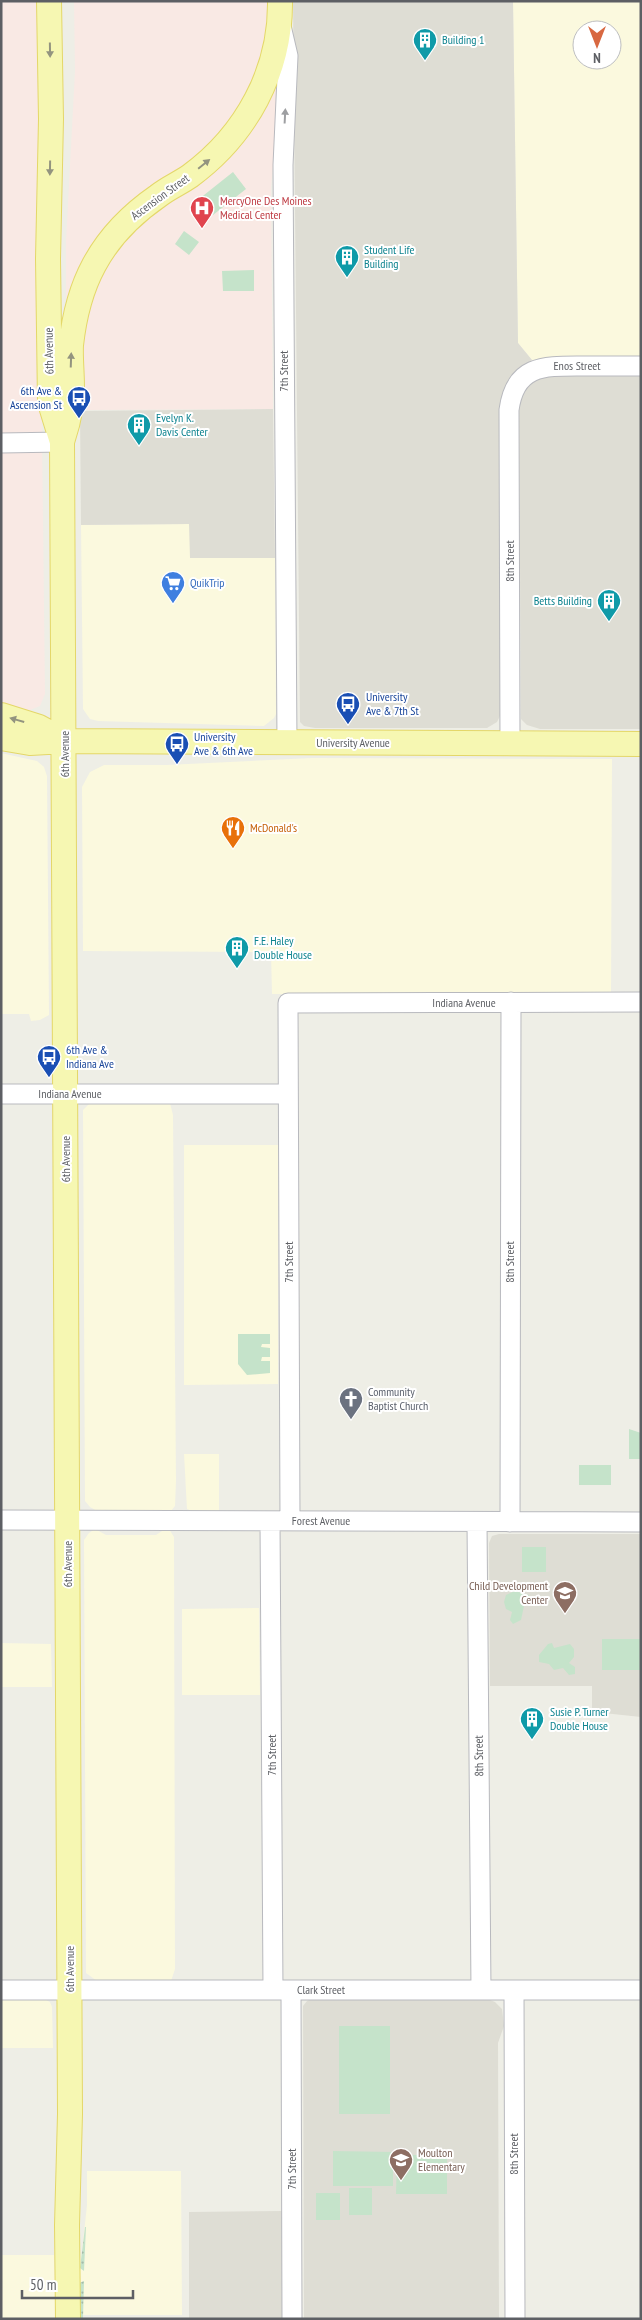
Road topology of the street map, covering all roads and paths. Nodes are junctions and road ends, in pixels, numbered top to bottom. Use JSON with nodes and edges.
{"nodes":[{"id":1,"x":49,"y":1,"type":"edge"},
{"id":2,"x":280,"y":1,"type":"edge"},
{"id":3,"x":281,"y":25,"type":"junction"},
{"id":4,"x":641,"y":366,"type":"edge"},
{"id":5,"x":519,"y":381,"type":"joint"},
{"id":6,"x":62,"y":442,"type":"junction"},
{"id":7,"x":1,"y":443,"type":"edge"},
{"id":8,"x":1,"y":715,"type":"edge"},
{"id":9,"x":1,"y":738,"type":"edge"},
{"id":10,"x":65,"y":741,"type":"junction"},
{"id":11,"x":287,"y":742,"type":"junction"},
{"id":12,"x":510,"y":744,"type":"junction"},
{"id":13,"x":641,"y":744,"type":"edge"},
{"id":14,"x":511,"y":1002,"type":"junction"},
{"id":15,"x":641,"y":1002,"type":"edge"},
{"id":16,"x":288,"y":1003,"type":"joint"},
{"id":17,"x":1,"y":1094,"type":"edge"},
{"id":18,"x":66,"y":1094,"type":"junction"},
{"id":19,"x":288,"y":1094,"type":"junction"},
{"id":20,"x":1,"y":1520,"type":"edge"},
{"id":21,"x":68,"y":1520,"type":"junction"},
{"id":22,"x":270,"y":1521,"type":"junction"},
{"id":23,"x":290,"y":1521,"type":"junction"},
{"id":24,"x":477,"y":1522,"type":"junction"},
{"id":25,"x":510,"y":1522,"type":"junction"},
{"id":26,"x":641,"y":1522,"type":"edge"},
{"id":27,"x":1,"y":1990,"type":"edge"},
{"id":28,"x":70,"y":1990,"type":"junction"},
{"id":29,"x":282,"y":1990,"type":"junction"},
{"id":30,"x":481,"y":1990,"type":"junction"},
{"id":31,"x":514,"y":1990,"type":"junction"},
{"id":32,"x":641,"y":1990,"type":"edge"},
{"id":33,"x":68,"y":2319,"type":"edge"},
{"id":34,"x":292,"y":2319,"type":"edge"},
{"id":35,"x":515,"y":2319,"type":"edge"}],
"edges":[{"from":1,"to":6,"type":"main road","name":"6th Avenue","one_way":true},
{"from":2,"to":3,"type":"main road","name":"7th Street"},
{"from":6,"to":3,"type":"main road","name":"Ascension Street","one_way":true},
{"from":11,"to":3,"type":"street","name":"7th Street","one_way":true},
{"from":4,"to":5,"type":"street","name":"Enos Street"},
{"from":5,"to":12,"type":"street","name":"8th Street"},
{"from":6,"to":7,"type":"street"},
{"from":6,"to":10,"type":"main road","name":"6th Avenue"},
{"from":10,"to":8,"type":"main road","name":"University Avenue","one_way":true},
{"from":9,"to":10,"type":"main road","name":"University Avenue"},
{"from":10,"to":11,"type":"main road","name":"University Avenue"},
{"from":10,"to":18,"type":"main road","name":"6th Avenue"},
{"from":11,"to":12,"type":"main road","name":"University Avenue"},
{"from":12,"to":13,"type":"main road","name":"University Avenue"},
{"from":14,"to":15,"type":"street","name":"Indiana Avenue"},
{"from":14,"to":16,"type":"street","name":"Indiana Avenue"},
{"from":14,"to":25,"type":"street","name":"8th Street"},
{"from":16,"to":19,"type":"street","name":"7th Street"},
{"from":17,"to":18,"type":"street","name":"Indiana Avenue"},
{"from":18,"to":19,"type":"street","name":"Indiana Avenue"},
{"from":18,"to":21,"type":"main road","name":"6th Avenue"},
{"from":19,"to":23,"type":"street","name":"7th Street"},
{"from":20,"to":21,"type":"street","name":"Forest Avenue"},
{"from":21,"to":22,"type":"street","name":"Forest Avenue"},
{"from":21,"to":28,"type":"main road","name":"6th Avenue"},
{"from":22,"to":23,"type":"street","name":"Forest Avenue"},
{"from":22,"to":29,"type":"street","name":"7th Street"},
{"from":23,"to":24,"type":"street","name":"Forest Avenue"},
{"from":24,"to":25,"type":"street","name":"Forest Avenue"},
{"from":24,"to":30,"type":"street","name":"8th Street"},
{"from":25,"to":26,"type":"street","name":"Forest Avenue"},
{"from":27,"to":28,"type":"street","name":"Clark Street"},
{"from":28,"to":29,"type":"street","name":"Clark Street"},
{"from":28,"to":33,"type":"main road","name":"6th Avenue"},
{"from":29,"to":30,"type":"street","name":"Clark Street"},
{"from":29,"to":34,"type":"street","name":"7th Street"},
{"from":30,"to":31,"type":"street","name":"Clark Street"},
{"from":31,"to":32,"type":"street","name":"Clark Street"},
{"from":31,"to":35,"type":"street","name":"8th Street"}]}
